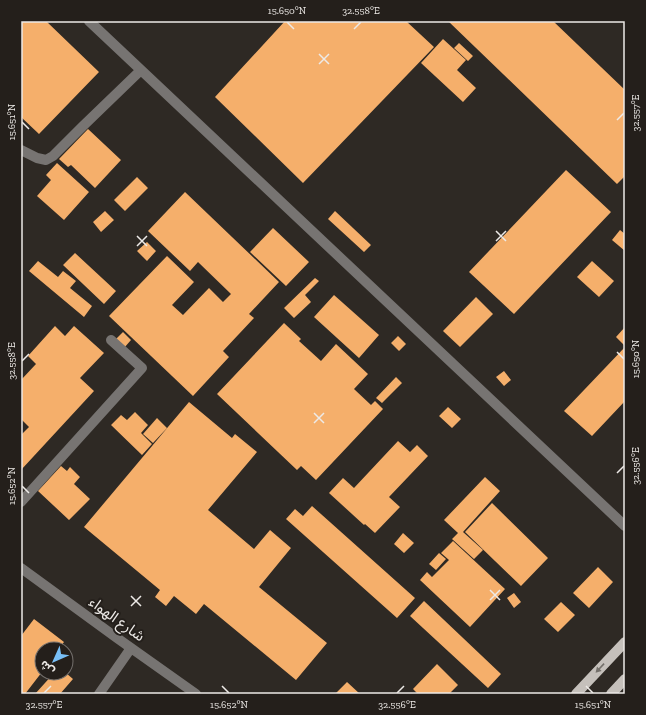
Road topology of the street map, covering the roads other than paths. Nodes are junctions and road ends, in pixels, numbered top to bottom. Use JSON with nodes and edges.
{"nodes":[{"id":1,"x":89,"y":21,"type":"edge"},
{"id":2,"x":141,"y":70,"type":"junction"},
{"id":3,"x":21,"y":150,"type":"edge"},
{"id":4,"x":111,"y":340,"type":"dead end"},
{"id":5,"x":21,"y":502,"type":"edge"},
{"id":6,"x":625,"y":526,"type":"edge"},
{"id":7,"x":21,"y":568,"type":"edge"},
{"id":8,"x":625,"y":642,"type":"edge"},
{"id":9,"x":131,"y":648,"type":"junction"},
{"id":10,"x":625,"y":679,"type":"edge"},
{"id":11,"x":99,"y":694,"type":"edge"},
{"id":12,"x":196,"y":694,"type":"edge"},
{"id":13,"x":576,"y":694,"type":"edge"},
{"id":14,"x":611,"y":694,"type":"edge"}],
"edges":[{"from":1,"to":2,"type":"street"},
{"from":2,"to":3,"type":"street"},
{"from":2,"to":6,"type":"street"},
{"from":4,"to":5,"type":"street"},
{"from":7,"to":9,"type":"street","name":"شارع الهواء"},
{"from":8,"to":13,"type":"main road","one_way":true},
{"from":9,"to":11,"type":"street"},
{"from":9,"to":12,"type":"street","name":"شارع الهواء"},
{"from":10,"to":14,"type":"main road"}]}
